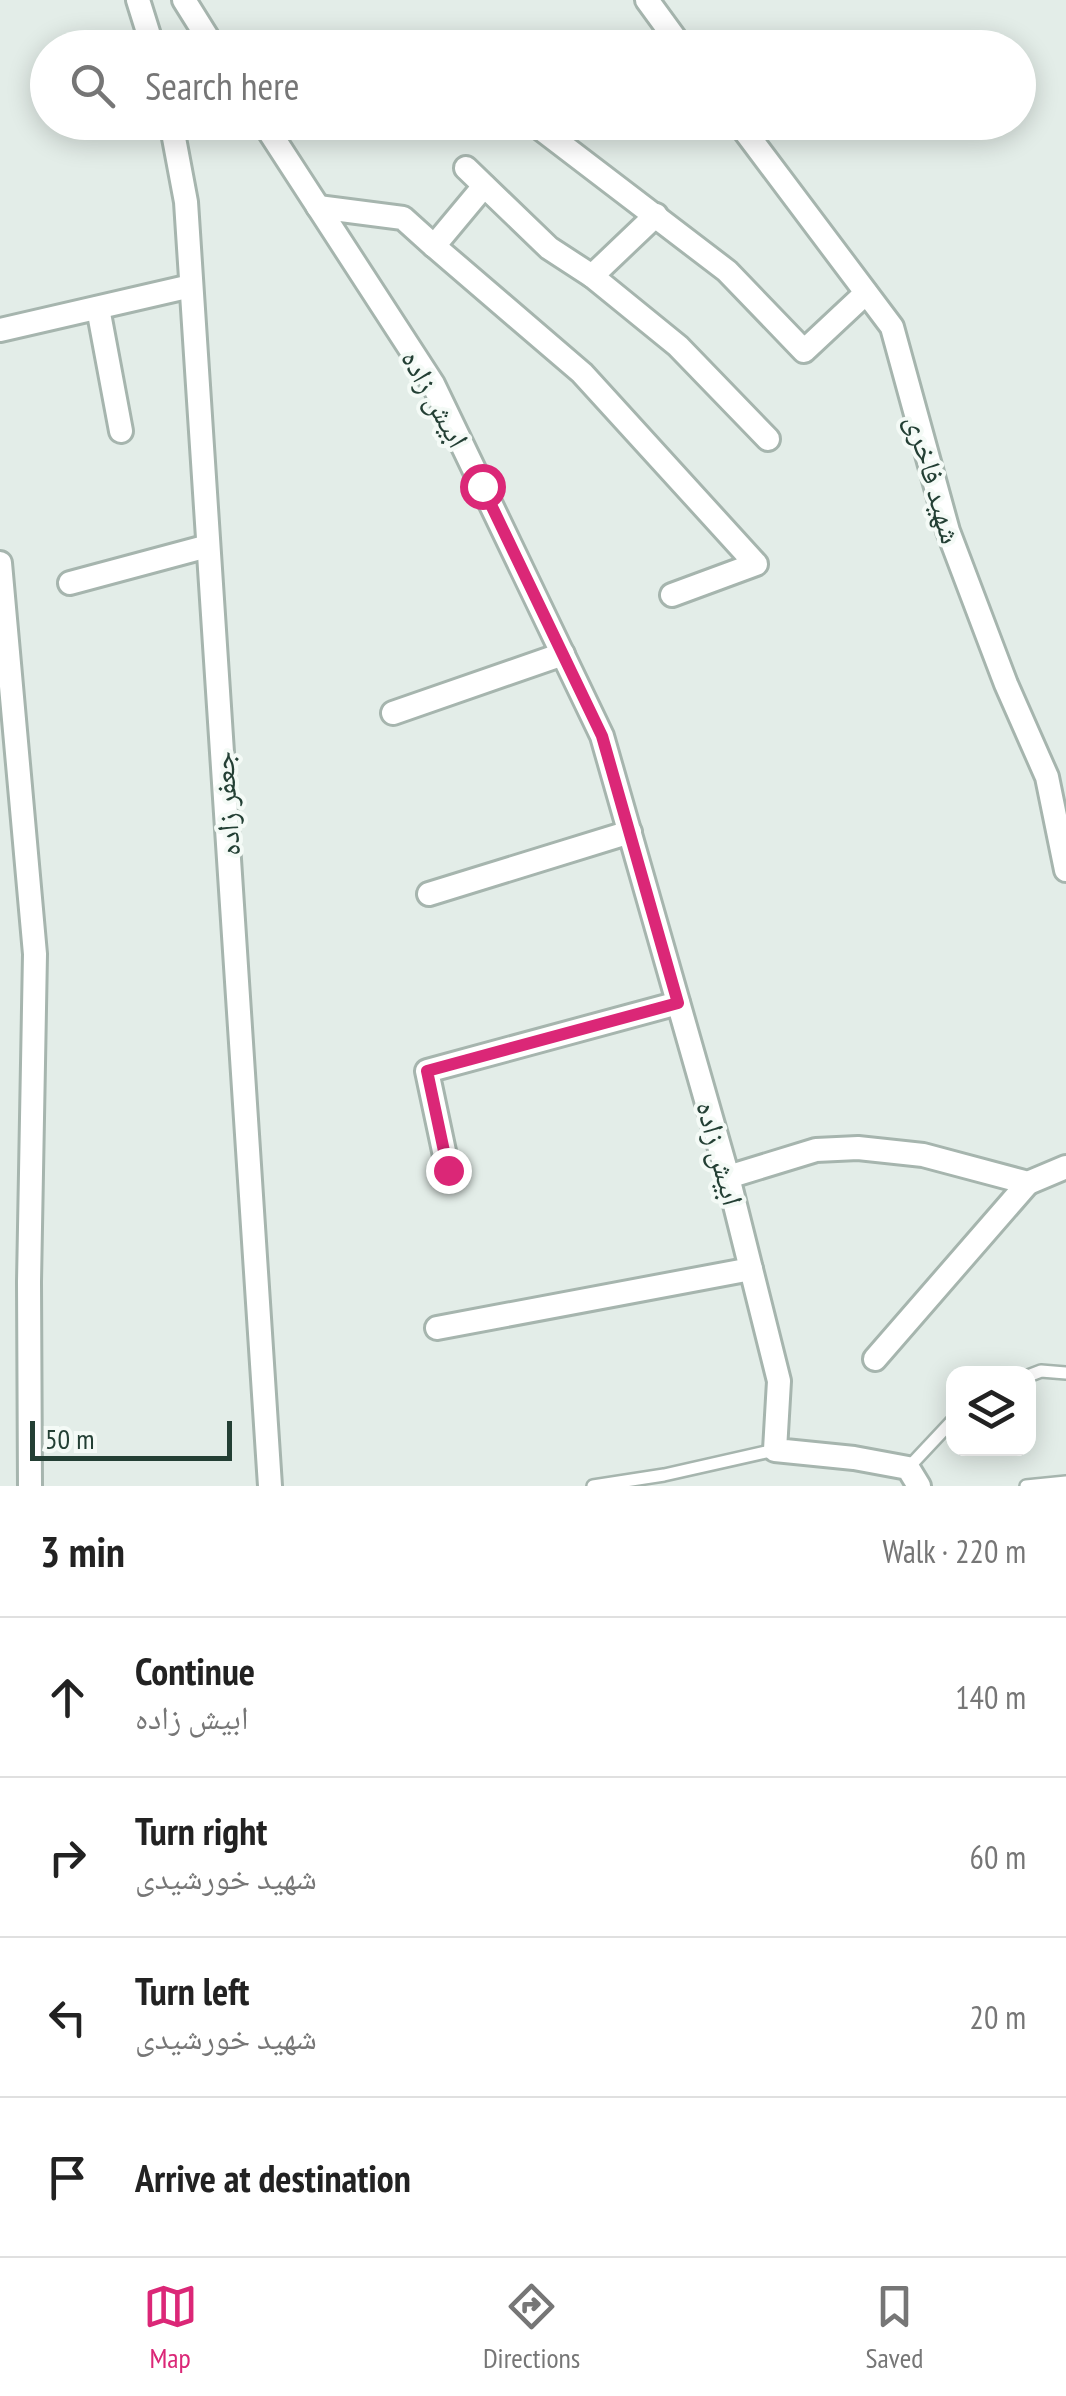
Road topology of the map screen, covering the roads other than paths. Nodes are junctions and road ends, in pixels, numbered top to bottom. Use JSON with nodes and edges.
{"nodes":[{"id":1,"x":138,"y":0,"type":"edge"},
{"id":2,"x":184,"y":0,"type":"edge"},
{"id":3,"x":647,"y":0,"type":"edge"},
{"id":4,"x":147,"y":30,"type":"edge"},
{"id":5,"x":203,"y":30,"type":"edge"},
{"id":6,"x":669,"y":30,"type":"edge"},
{"id":7,"x":174,"y":140,"type":"edge"},
{"id":8,"x":275,"y":140,"type":"edge"},
{"id":9,"x":556,"y":140,"type":"edge"},
{"id":10,"x":751,"y":140,"type":"edge"},
{"id":11,"x":466,"y":168,"type":"dead end"},
{"id":12,"x":484,"y":186,"type":"junction"},
{"id":13,"x":318,"y":207,"type":"junction"},
{"id":14,"x":656,"y":215,"type":"junction"},
{"id":15,"x":434,"y":246,"type":"junction"},
{"id":16,"x":592,"y":276,"type":"junction"},
{"id":17,"x":191,"y":286,"type":"junction"},
{"id":18,"x":866,"y":293,"type":"junction"},
{"id":19,"x":98,"y":308,"type":"junction"},
{"id":20,"x":0,"y":330,"type":"edge"},
{"id":21,"x":121,"y":431,"type":"dead end"},
{"id":22,"x":768,"y":439,"type":"dead end"},
{"id":23,"x":208,"y":546,"type":"junction"},
{"id":24,"x":0,"y":563,"type":"edge"},
{"id":25,"x":70,"y":582,"type":"dead end"},
{"id":26,"x":672,"y":595,"type":"dead end"},
{"id":27,"x":563,"y":654,"type":"junction"},
{"id":28,"x":394,"y":714,"type":"dead end"},
{"id":29,"x":630,"y":832,"type":"junction"},
{"id":30,"x":1066,"y":870,"type":"edge"},
{"id":31,"x":429,"y":894,"type":"dead end"},
{"id":32,"x":678,"y":1003,"type":"junction"},
{"id":33,"x":1066,"y":1166,"type":"edge"},
{"id":34,"x":448,"y":1170,"type":"dead end"},
{"id":35,"x":728,"y":1177,"type":"junction"},
{"id":36,"x":1028,"y":1183,"type":"junction"},
{"id":37,"x":751,"y":1269,"type":"junction"},
{"id":38,"x":437,"y":1328,"type":"dead end"},
{"id":39,"x":875,"y":1359,"type":"dead end"},
{"id":40,"x":1036,"y":1372,"type":"edge"},
{"id":41,"x":1066,"y":1373,"type":"edge"},
{"id":42,"x":946,"y":1430,"type":"edge"},
{"id":43,"x":775,"y":1450,"type":"junction"},
{"id":44,"x":914,"y":1477,"type":"edge"},
{"id":45,"x":1066,"y":1482,"type":"edge"},
{"id":46,"x":30,"y":1486,"type":"edge"},
{"id":47,"x":270,"y":1486,"type":"edge"},
{"id":48,"x":593,"y":1486,"type":"edge"},
{"id":49,"x":1026,"y":1486,"type":"edge"}],
"edges":[{"from":1,"to":4,"type":"street"},
{"from":2,"to":5,"type":"street"},
{"from":3,"to":6,"type":"street"},
{"from":7,"to":17,"type":"street","name":"جعفر زاده"},
{"from":8,"to":13,"type":"street","name":"ابیش زاده"},
{"from":9,"to":14,"type":"street"},
{"from":10,"to":18,"type":"street","name":"شهید فاخری"},
{"from":11,"to":12,"type":"street"},
{"from":12,"to":15,"type":"street"},
{"from":12,"to":16,"type":"street"},
{"from":13,"to":15,"type":"street"},
{"from":13,"to":27,"type":"street","name":"ابیش زاده"},
{"from":14,"to":16,"type":"street"},
{"from":14,"to":18,"type":"street"},
{"from":15,"to":26,"type":"street"},
{"from":16,"to":22,"type":"street"},
{"from":17,"to":19,"type":"street"},
{"from":17,"to":23,"type":"street","name":"جعفر زاده"},
{"from":18,"to":30,"type":"street","name":"شهید فاخری"},
{"from":19,"to":20,"type":"street"},
{"from":19,"to":21,"type":"street"},
{"from":23,"to":25,"type":"street"},
{"from":23,"to":47,"type":"street","name":"جعفر زاده"},
{"from":24,"to":46,"type":"street"},
{"from":27,"to":28,"type":"street"},
{"from":27,"to":29,"type":"street","name":"ابیش زاده"},
{"from":29,"to":31,"type":"street"},
{"from":29,"to":32,"type":"street","name":"ابیش زاده"},
{"from":32,"to":34,"type":"street"},
{"from":32,"to":35,"type":"street","name":"ابیش زاده"},
{"from":33,"to":36,"type":"street"},
{"from":35,"to":36,"type":"street"},
{"from":35,"to":37,"type":"street","name":"ابیش زاده"},
{"from":36,"to":39,"type":"street"},
{"from":37,"to":38,"type":"street"},
{"from":37,"to":43,"type":"street","name":"ابیش زاده"},
{"from":40,"to":41,"type":"lane"},
{"from":42,"to":44,"type":"lane"},
{"from":43,"to":44,"type":"street"},
{"from":43,"to":48,"type":"lane"},
{"from":45,"to":49,"type":"lane"}]}
